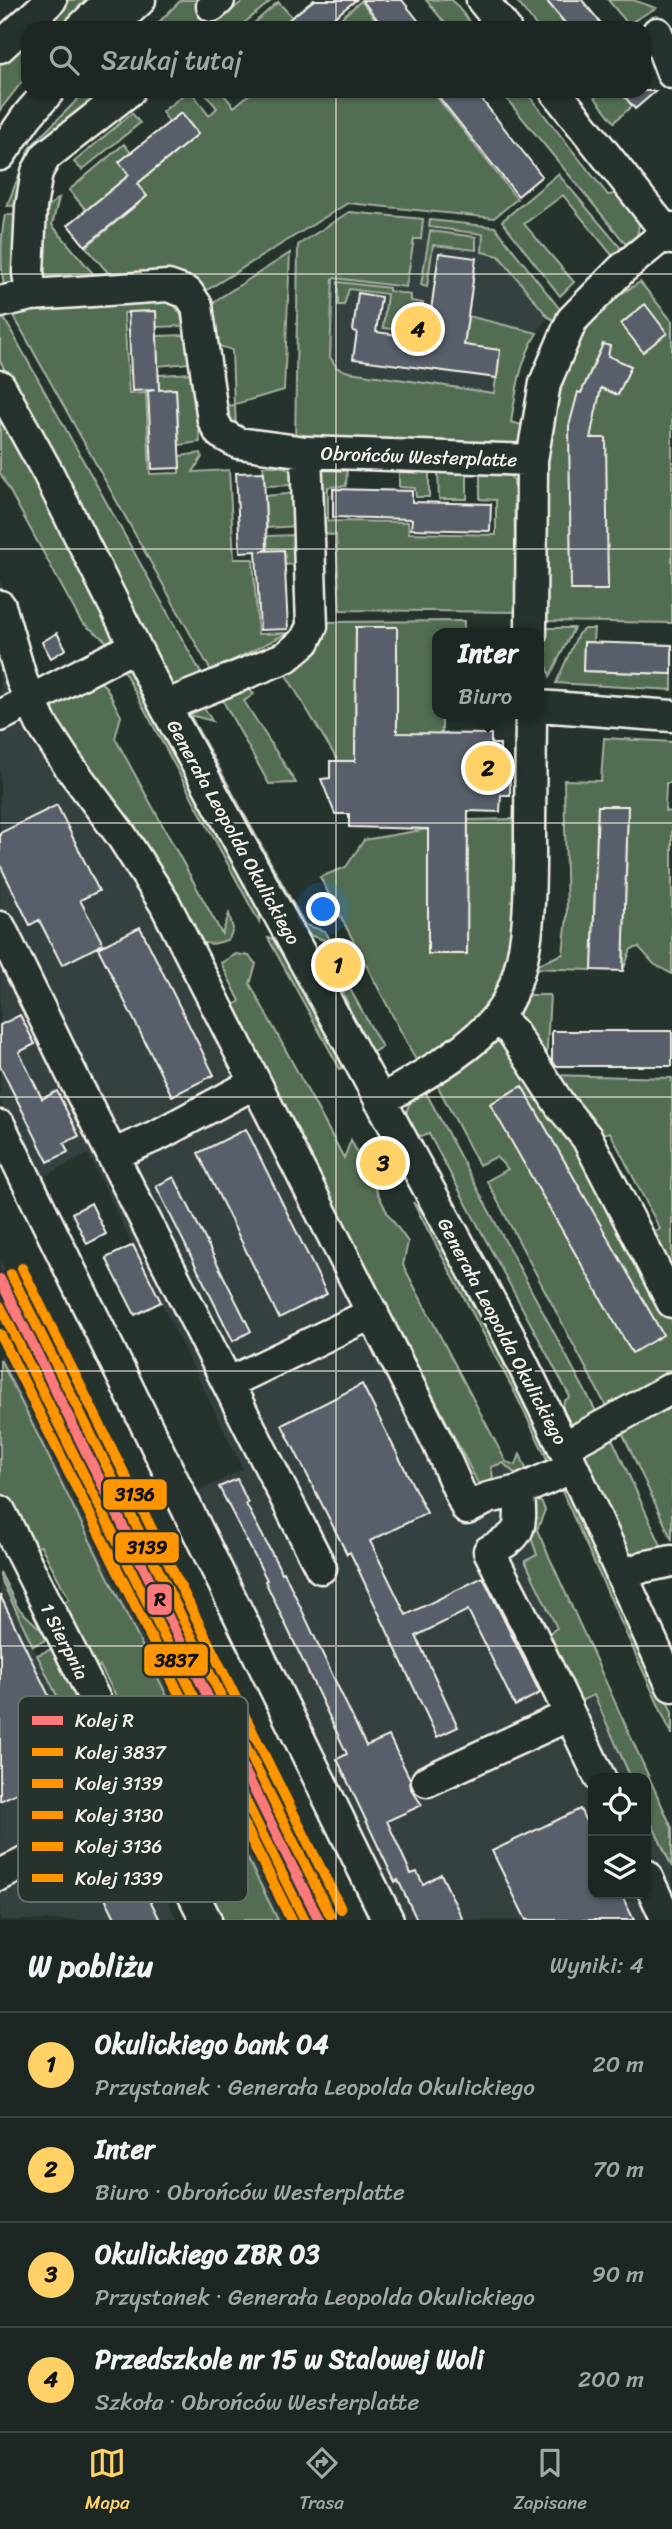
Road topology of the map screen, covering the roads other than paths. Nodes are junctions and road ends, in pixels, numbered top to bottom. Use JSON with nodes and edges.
{"nodes":[{"id":1,"x":51,"y":0,"type":"edge"},
{"id":2,"x":110,"y":0,"type":"edge"},
{"id":3,"x":140,"y":0,"type":"edge"},
{"id":4,"x":482,"y":0,"type":"edge"},
{"id":5,"x":28,"y":21,"type":"edge"},
{"id":6,"x":88,"y":21,"type":"edge"},
{"id":7,"x":118,"y":21,"type":"edge"},
{"id":8,"x":499,"y":21,"type":"edge"},
{"id":9,"x":21,"y":28,"type":"edge"},
{"id":10,"x":657,"y":33,"type":"dead end"},
{"id":11,"x":0,"y":47,"type":"edge"},
{"id":12,"x":672,"y":73,"type":"edge"},
{"id":13,"x":21,"y":93,"type":"edge"},
{"id":14,"x":43,"y":98,"type":"edge"},
{"id":15,"x":120,"y":98,"type":"edge"},
{"id":16,"x":561,"y":98,"type":"edge"},
{"id":17,"x":0,"y":120,"type":"edge"},
{"id":18,"x":0,"y":155,"type":"edge"},
{"id":19,"x":670,"y":233,"type":"edge"},
{"id":20,"x":31,"y":295,"type":"junction"},
{"id":21,"x":0,"y":302,"type":"edge"},
{"id":22,"x":0,"y":386,"type":"edge"},
{"id":23,"x":306,"y":452,"type":"junction"},
{"id":24,"x":532,"y":460,"type":"junction"},
{"id":25,"x":0,"y":606,"type":"edge"},
{"id":26,"x":531,"y":628,"type":"edge"},
{"id":27,"x":135,"y":646,"type":"junction"},
{"id":28,"x":29,"y":699,"type":"junction"},
{"id":29,"x":165,"y":706,"type":"junction"},
{"id":30,"x":544,"y":706,"type":"edge"},
{"id":31,"x":0,"y":716,"type":"edge"},
{"id":32,"x":672,"y":716,"type":"edge"},
{"id":33,"x":531,"y":719,"type":"edge"},
{"id":34,"x":0,"y":927,"type":"edge"},
{"id":35,"x":497,"y":1017,"type":"junction"},
{"id":36,"x":255,"y":1083,"type":"junction"},
{"id":37,"x":380,"y":1101,"type":"junction"},
{"id":38,"x":0,"y":1126,"type":"edge"},
{"id":39,"x":112,"y":1155,"type":"junction"},
{"id":40,"x":672,"y":1302,"type":"edge"},
{"id":41,"x":373,"y":1313,"type":"junction"},
{"id":42,"x":229,"y":1383,"type":"junction"},
{"id":43,"x":672,"y":1388,"type":"edge"},
{"id":44,"x":569,"y":1457,"type":"junction"},
{"id":45,"x":519,"y":1491,"type":"junction"},
{"id":46,"x":0,"y":1511,"type":"edge"},
{"id":47,"x":672,"y":1561,"type":"edge"},
{"id":48,"x":321,"y":1568,"type":"dead end"},
{"id":49,"x":622,"y":1576,"type":"junction"},
{"id":50,"x":672,"y":1686,"type":"edge"},
{"id":51,"x":92,"y":1696,"type":"edge"},
{"id":52,"x":570,"y":1715,"type":"junction"},
{"id":53,"x":598,"y":1773,"type":"edge"},
{"id":54,"x":427,"y":1781,"type":"dead end"},
{"id":55,"x":18,"y":1866,"type":"edge"},
{"id":56,"x":0,"y":1875,"type":"edge"},
{"id":57,"x":651,"y":1886,"type":"edge"},
{"id":58,"x":197,"y":1902,"type":"edge"},
{"id":59,"x":206,"y":1920,"type":"edge"},
{"id":60,"x":388,"y":1920,"type":"edge"},
{"id":61,"x":667,"y":1920,"type":"edge"}],
"edges":[{"from":1,"to":5,"type":"street"},
{"from":2,"to":6,"type":"street"},
{"from":3,"to":7,"type":"street"},
{"from":4,"to":8,"type":"street"},
{"from":9,"to":11,"type":"street"},
{"from":10,"to":12,"type":"street"},
{"from":13,"to":17,"type":"street"},
{"from":14,"to":18,"type":"street"},
{"from":15,"to":20,"type":"street"},
{"from":16,"to":19,"type":"street"},
{"from":19,"to":24,"type":"street","name":"Obrońców Westerplatte"},
{"from":20,"to":21,"type":"street","name":"Obrońców Westerplatte"},
{"from":20,"to":23,"type":"street","name":"Obrońców Westerplatte"},
{"from":22,"to":27,"type":"street","name":"Generała Leopolda Okulickiego"},
{"from":23,"to":24,"type":"street","name":"Obrońców Westerplatte"},
{"from":23,"to":29,"type":"street","name":"Obrońców Westerplatte"},
{"from":24,"to":26,"type":"street","name":"Obrońców Westerplatte"},
{"from":25,"to":28,"type":"street"},
{"from":27,"to":28,"type":"street"},
{"from":27,"to":29,"type":"street","name":"Generała Leopolda Okulickiego"},
{"from":28,"to":31,"type":"street"},
{"from":28,"to":36,"type":"street"},
{"from":29,"to":37,"type":"street","name":"Generała Leopolda Okulickiego"},
{"from":30,"to":32,"type":"street"},
{"from":33,"to":35,"type":"street"},
{"from":34,"to":39,"type":"street"},
{"from":35,"to":37,"type":"street"},
{"from":35,"to":40,"type":"street"},
{"from":36,"to":39,"type":"street"},
{"from":36,"to":41,"type":"street"},
{"from":37,"to":44,"type":"street","name":"Generała Leopolda Okulickiego"},
{"from":38,"to":60,"type":"street"},
{"from":39,"to":42,"type":"street"},
{"from":41,"to":42,"type":"street"},
{"from":41,"to":45,"type":"street"},
{"from":42,"to":48,"type":"street"},
{"from":43,"to":44,"type":"street"},
{"from":44,"to":45,"type":"street"},
{"from":44,"to":49,"type":"street","name":"Generała Leopolda Okulickiego"},
{"from":45,"to":52,"type":"street"},
{"from":46,"to":51,"type":"street","name":"1 Sierpnia"},
{"from":47,"to":49,"type":"street"},
{"from":49,"to":50,"type":"street","name":"Generała Leopolda Okulickiego"},
{"from":52,"to":53,"type":"street"},
{"from":52,"to":54,"type":"street"},
{"from":55,"to":56,"type":"street"},
{"from":57,"to":61,"type":"street"},
{"from":58,"to":59,"type":"street","name":"1 Sierpnia"}]}
